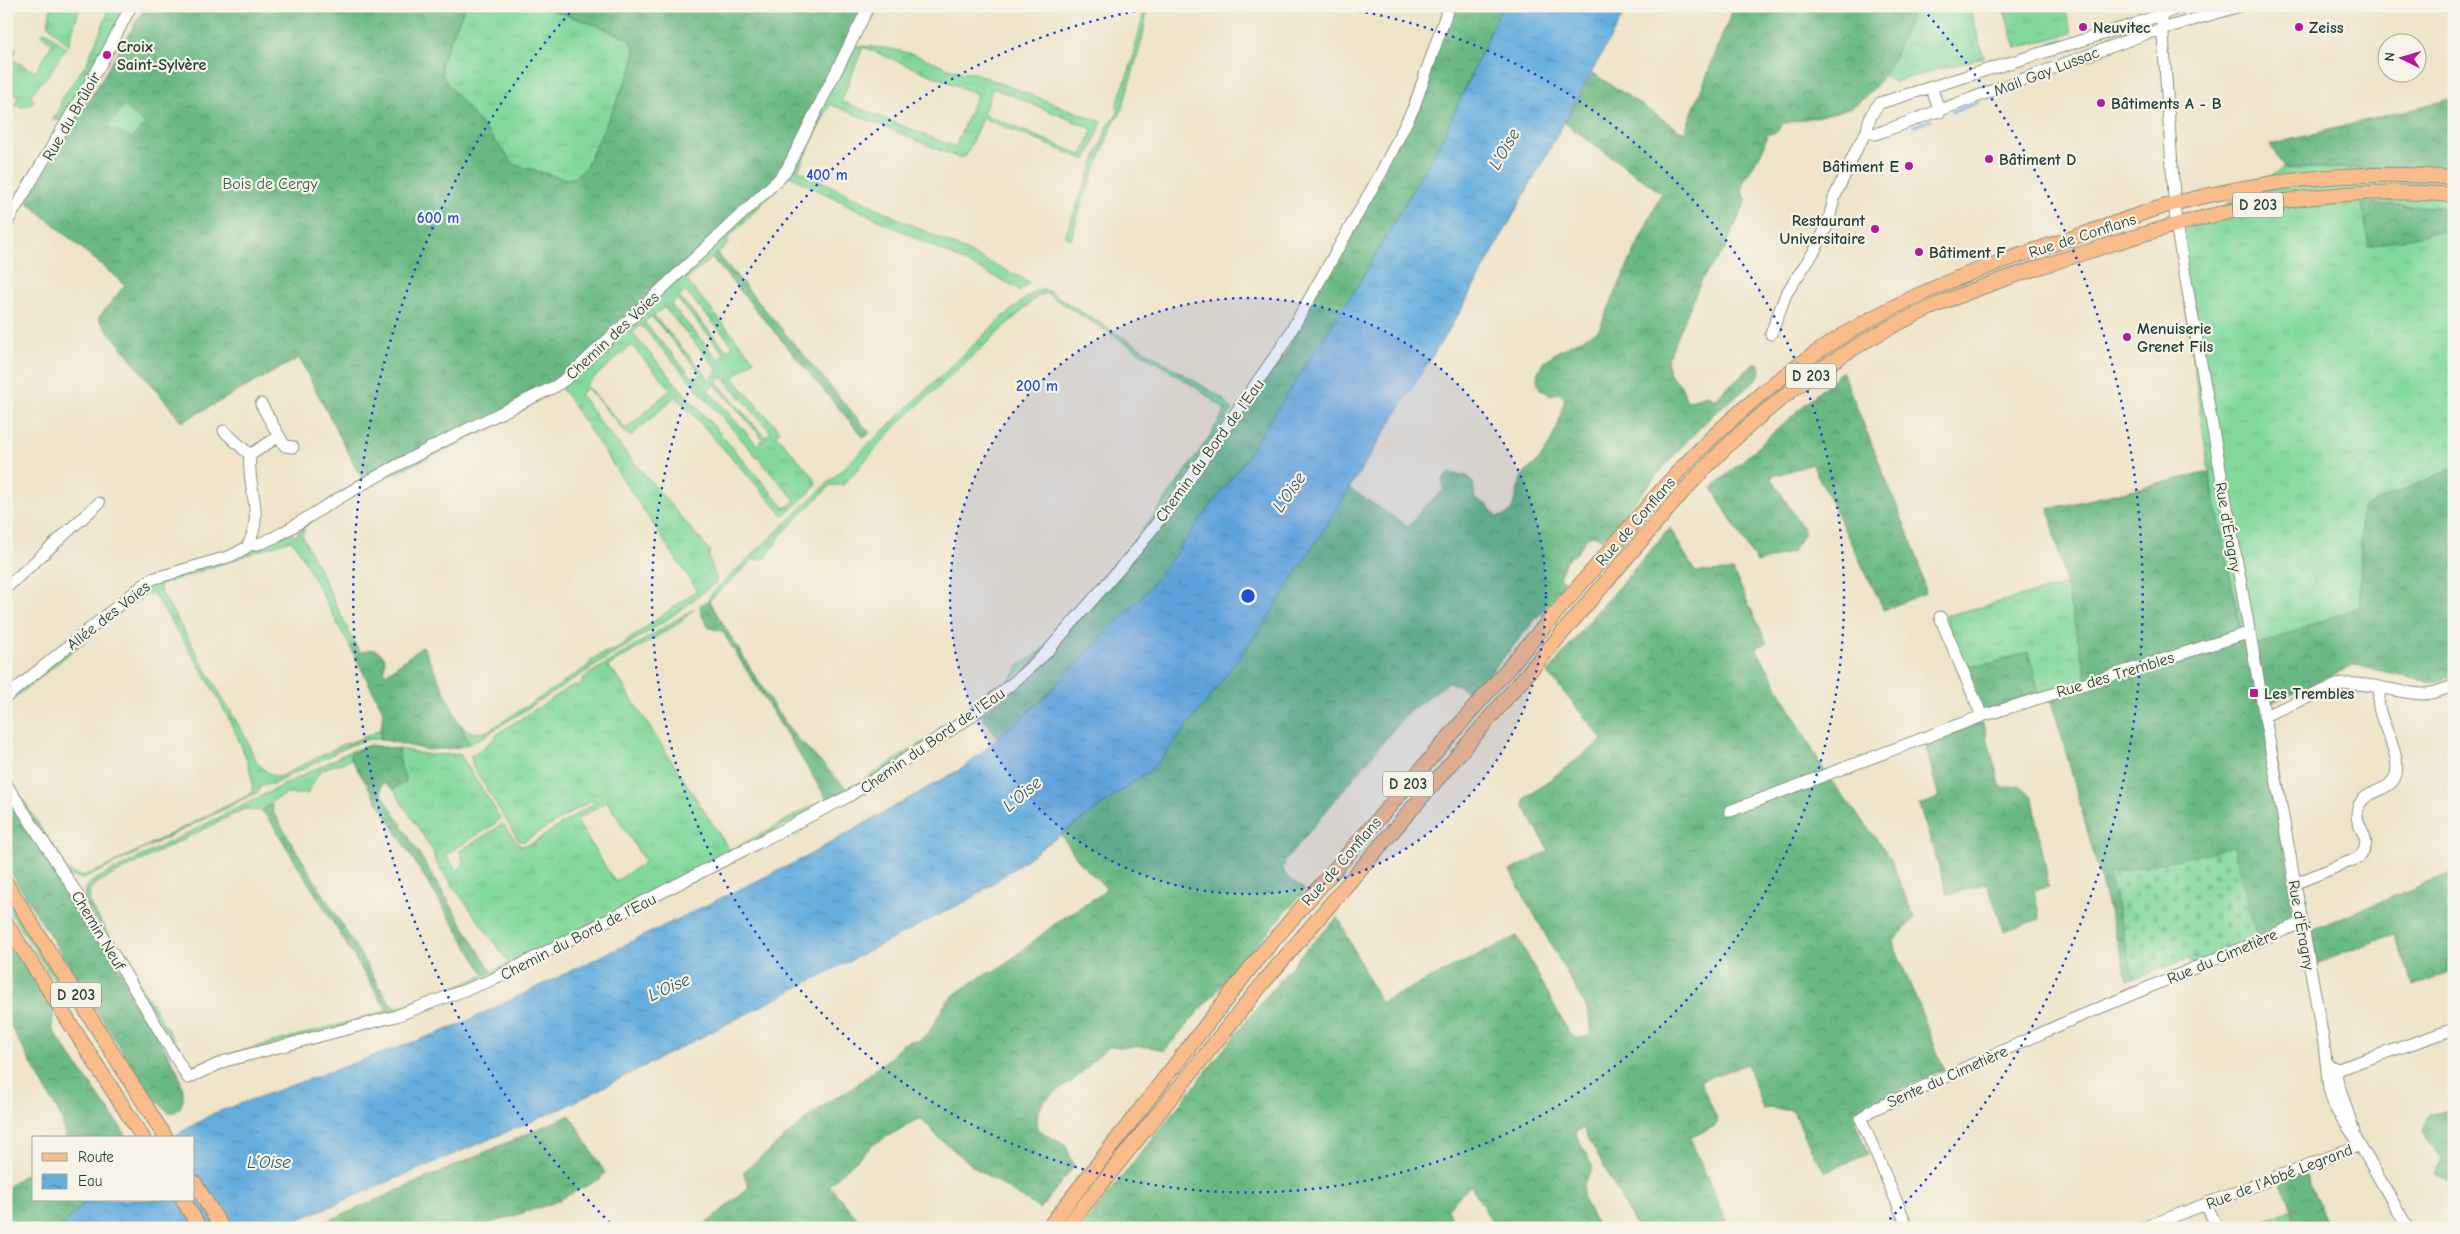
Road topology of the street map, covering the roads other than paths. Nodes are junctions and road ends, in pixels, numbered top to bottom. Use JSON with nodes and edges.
{"nodes":[{"id":1,"x":131,"y":6,"type":"edge"},
{"id":2,"x":869,"y":6,"type":"edge"},
{"id":3,"x":1449,"y":6,"type":"edge"},
{"id":4,"x":2184,"y":6,"type":"edge"},
{"id":5,"x":2240,"y":6,"type":"edge"},
{"id":6,"x":2161,"y":10,"type":"edge"},
{"id":7,"x":2163,"y":30,"type":"junction"},
{"id":8,"x":1931,"y":87,"type":"junction"},
{"id":9,"x":1940,"y":112,"type":"junction"},
{"id":10,"x":1867,"y":132,"type":"junction"},
{"id":11,"x":2454,"y":178,"type":"edge"},
{"id":12,"x":2454,"y":195,"type":"edge"},
{"id":13,"x":2173,"y":204,"type":"junction"},
{"id":14,"x":6,"y":224,"type":"edge"},
{"id":15,"x":2176,"y":224,"type":"junction"},
{"id":16,"x":1771,"y":334,"type":"dead end"},
{"id":17,"x":261,"y":404,"type":"dead end"},
{"id":18,"x":224,"y":431,"type":"dead end"},
{"id":19,"x":279,"y":436,"type":"junction"},
{"id":20,"x":293,"y":447,"type":"dead end"},
{"id":21,"x":250,"y":455,"type":"junction"},
{"id":22,"x":99,"y":503,"type":"dead end"},
{"id":23,"x":248,"y":545,"type":"junction"},
{"id":24,"x":6,"y":588,"type":"edge"},
{"id":25,"x":1940,"y":616,"type":"dead end"},
{"id":26,"x":2248,"y":633,"type":"junction"},
{"id":27,"x":2454,"y":686,"type":"edge"},
{"id":28,"x":2380,"y":688,"type":"junction"},
{"id":29,"x":6,"y":697,"type":"edge"},
{"id":30,"x":1982,"y":716,"type":"junction"},
{"id":31,"x":2264,"y":716,"type":"junction"},
{"id":32,"x":6,"y":784,"type":"edge"},
{"id":33,"x":1730,"y":811,"type":"dead end"},
{"id":34,"x":6,"y":884,"type":"edge"},
{"id":35,"x":2294,"y":884,"type":"junction"},
{"id":36,"x":6,"y":923,"type":"edge"},
{"id":37,"x":2302,"y":923,"type":"junction"},
{"id":38,"x":2143,"y":990,"type":"joint"},
{"id":39,"x":2454,"y":1029,"type":"edge"},
{"id":40,"x":2331,"y":1074,"type":"junction"},
{"id":41,"x":188,"y":1078,"type":"joint"},
{"id":42,"x":142,"y":1136,"type":"edge"},
{"id":43,"x":165,"y":1136,"type":"edge"},
{"id":44,"x":2358,"y":1143,"type":"junction"},
{"id":45,"x":195,"y":1184,"type":"edge"},
{"id":46,"x":183,"y":1202,"type":"edge"},
{"id":47,"x":2206,"y":1205,"type":"junction"},
{"id":48,"x":200,"y":1228,"type":"edge"},
{"id":49,"x":222,"y":1228,"type":"edge"},
{"id":50,"x":1048,"y":1228,"type":"edge"},
{"id":51,"x":1066,"y":1228,"type":"edge"},
{"id":52,"x":1908,"y":1228,"type":"edge"},
{"id":53,"x":2143,"y":1228,"type":"edge"},
{"id":54,"x":2218,"y":1228,"type":"edge"},
{"id":55,"x":2408,"y":1228,"type":"edge"}],
"edges":[{"from":1,"to":14,"type":"street","name":"Rue du Brûloir"},
{"from":2,"to":23,"type":"street","name":"Chemin des Voies"},
{"from":3,"to":41,"type":"street","name":"Chemin du Bord de l'Eau"},
{"from":4,"to":6,"type":"street","name":"Mail Gay Lussac"},
{"from":5,"to":7,"type":"street","name":"Mail Gay Lussac"},
{"from":6,"to":7,"type":"street","name":"Rue d'Éragny"},
{"from":6,"to":8,"type":"street","name":"Mail Gay Lussac"},
{"from":7,"to":9,"type":"street","name":"Mail Gay Lussac"},
{"from":7,"to":13,"type":"street","name":"Rue d'Éragny"},
{"from":8,"to":9,"type":"street"},
{"from":8,"to":10,"type":"street","name":"Mail Gay Lussac"},
{"from":9,"to":10,"type":"street","name":"Mail Gay Lussac"},
{"from":10,"to":16,"type":"street"},
{"from":11,"to":13,"type":"main road","name":"Rue de Conflans","number":"D 203"},
{"from":12,"to":15,"type":"main road","name":"Rue de Conflans","number":"D 203"},
{"from":13,"to":15,"type":"street","name":"Rue d'Éragny"},
{"from":13,"to":50,"type":"main road","name":"Rue de Conflans","number":"D 203"},
{"from":15,"to":26,"type":"street","name":"Rue d'Éragny"},
{"from":15,"to":51,"type":"main road","name":"Rue de Conflans","number":"D 203"},
{"from":17,"to":19,"type":"street"},
{"from":18,"to":21,"type":"street"},
{"from":19,"to":20,"type":"street"},
{"from":19,"to":21,"type":"street"},
{"from":21,"to":23,"type":"street"},
{"from":22,"to":24,"type":"street"},
{"from":23,"to":29,"type":"street","name":"Allée des Voies"},
{"from":25,"to":30,"type":"street"},
{"from":26,"to":30,"type":"street","name":"Rue des Trembles"},
{"from":26,"to":31,"type":"street","name":"Rue d'Éragny"},
{"from":27,"to":28,"type":"street"},
{"from":28,"to":31,"type":"street"},
{"from":28,"to":35,"type":"street"},
{"from":30,"to":33,"type":"street","name":"Rue des Trembles"},
{"from":31,"to":35,"type":"street","name":"Rue d'Éragny"},
{"from":32,"to":41,"type":"street","name":"Chemin Neuf"},
{"from":34,"to":43,"type":"main road","number":"D 203"},
{"from":35,"to":37,"type":"street","name":"Rue d'Éragny"},
{"from":36,"to":42,"type":"main road","number":"D 203"},
{"from":37,"to":38,"type":"street","name":"Rue du Cimetière"},
{"from":37,"to":40,"type":"street","name":"Rue d'Éragny"},
{"from":38,"to":52,"type":"street","name":"Sente du Cimetière"},
{"from":39,"to":40,"type":"street"},
{"from":40,"to":44,"type":"street","name":"Rue d'Éragny"},
{"from":44,"to":47,"type":"street","name":"Rue de l'Abbé Legrand"},
{"from":44,"to":55,"type":"street","name":"Rue d'Éragny"},
{"from":45,"to":49,"type":"main road"},
{"from":46,"to":48,"type":"main road"},
{"from":47,"to":53,"type":"street","name":"Rue de l'Abbé Legrand"},
{"from":47,"to":54,"type":"street"}]}
